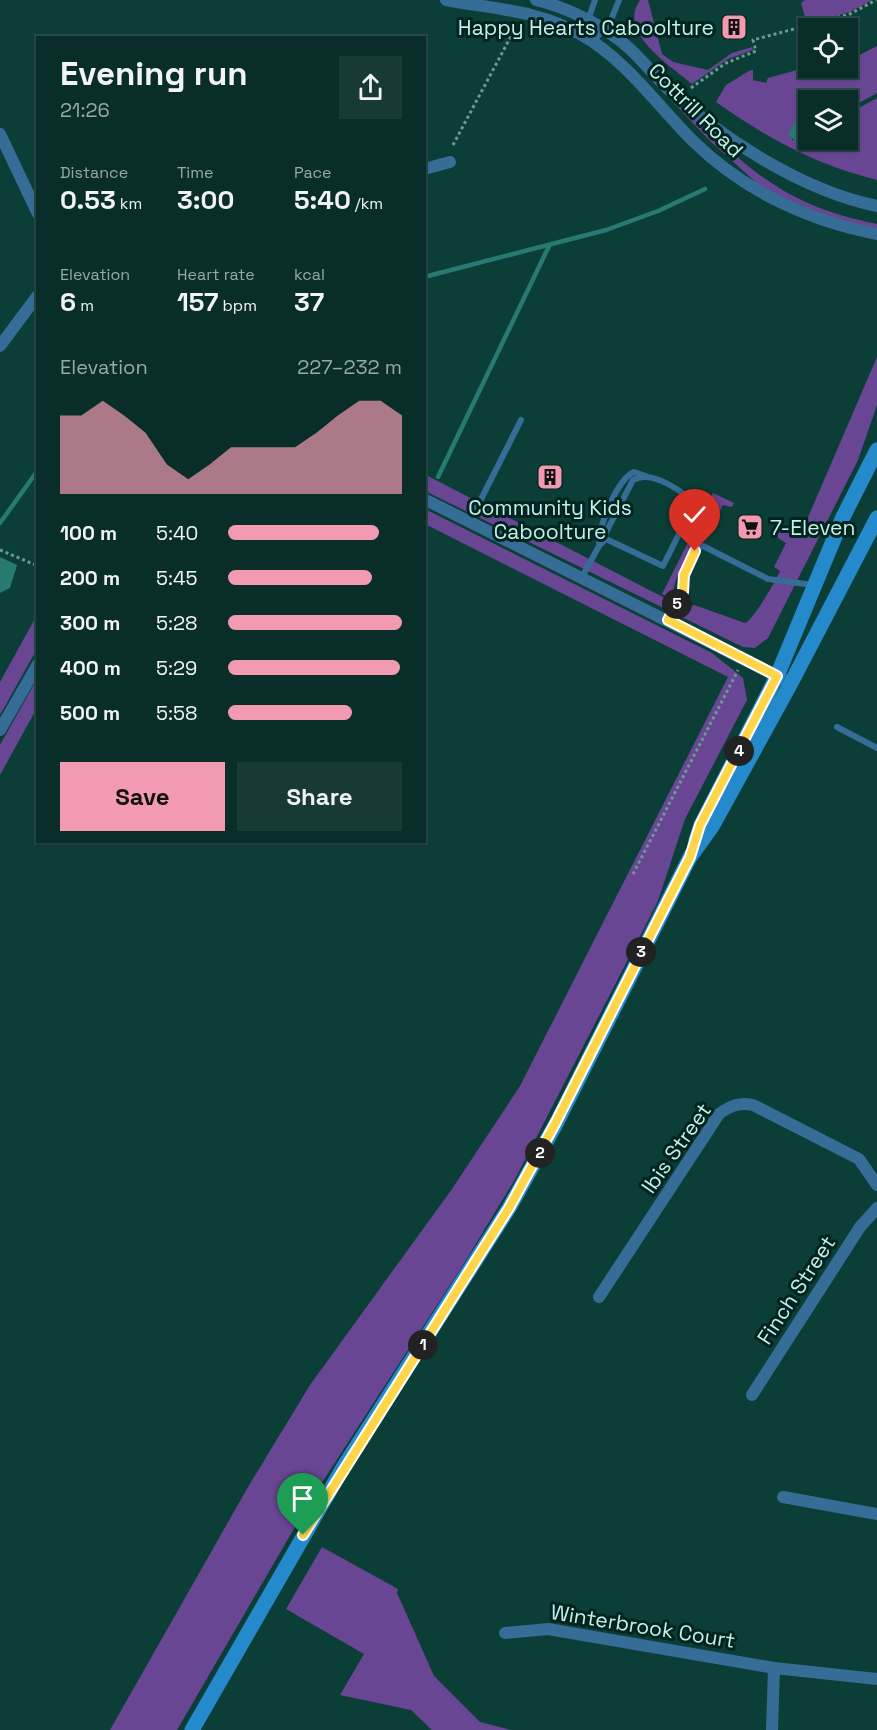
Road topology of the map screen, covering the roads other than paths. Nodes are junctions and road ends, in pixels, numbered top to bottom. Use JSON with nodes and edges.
{"nodes":[{"id":1,"x":446,"y":0,"type":"edge"},
{"id":2,"x":536,"y":0,"type":"edge"},
{"id":3,"x":595,"y":0,"type":"edge"},
{"id":4,"x":619,"y":0,"type":"edge"},
{"id":5,"x":588,"y":20,"type":"junction"},
{"id":6,"x":603,"y":29,"type":"junction"},
{"id":7,"x":588,"y":38,"type":"junction"},
{"id":8,"x":0,"y":134,"type":"edge"},
{"id":9,"x":450,"y":162,"type":"dead end"},
{"id":10,"x":426,"y":168,"type":"edge"},
{"id":11,"x":877,"y":206,"type":"edge"},
{"id":12,"x":36,"y":210,"type":"edge"},
{"id":13,"x":877,"y":234,"type":"edge"},
{"id":14,"x":36,"y":298,"type":"edge"},
{"id":15,"x":0,"y":346,"type":"edge"},
{"id":16,"x":521,"y":420,"type":"dead end"},
{"id":17,"x":877,"y":450,"type":"edge"},
{"id":18,"x":426,"y":500,"type":"edge"},
{"id":19,"x":877,"y":518,"type":"edge"},
{"id":20,"x":470,"y":521,"type":"junction"},
{"id":21,"x":598,"y":546,"type":"junction"},
{"id":22,"x":582,"y":577,"type":"junction"},
{"id":23,"x":814,"y":585,"type":"junction"},
{"id":24,"x":668,"y":620,"type":"junction"},
{"id":25,"x":36,"y":667,"type":"edge"},
{"id":26,"x":784,"y":680,"type":"junction"},
{"id":27,"x":837,"y":728,"type":"dead end"},
{"id":28,"x":0,"y":730,"type":"edge"},
{"id":29,"x":877,"y":748,"type":"edge"},
{"id":30,"x":877,"y":1185,"type":"edge"},
{"id":31,"x":877,"y":1208,"type":"edge"},
{"id":32,"x":599,"y":1297,"type":"dead end"},
{"id":33,"x":752,"y":1395,"type":"dead end"},
{"id":34,"x":783,"y":1497,"type":"dead end"},
{"id":35,"x":877,"y":1514,"type":"edge"},
{"id":36,"x":505,"y":1634,"type":"dead end"},
{"id":37,"x":774,"y":1668,"type":"junction"},
{"id":38,"x":877,"y":1679,"type":"edge"},
{"id":39,"x":192,"y":1730,"type":"edge"},
{"id":40,"x":772,"y":1730,"type":"edge"}],
"edges":[{"from":1,"to":7,"type":"street","name":"Cottrill Road"},
{"from":2,"to":5,"type":"street","name":"Cottrill Road"},
{"from":3,"to":5,"type":"lane"},
{"from":4,"to":6,"type":"lane"},
{"from":5,"to":6,"type":"street","name":"Cottrill Road"},
{"from":5,"to":7,"type":"lane"},
{"from":6,"to":7,"type":"lane"},
{"from":6,"to":11,"type":"street","name":"Cottrill Road"},
{"from":7,"to":13,"type":"street","name":"Cottrill Road"},
{"from":8,"to":12,"type":"street"},
{"from":9,"to":10,"type":"street"},
{"from":14,"to":15,"type":"street"},
{"from":16,"to":20,"type":"lane"},
{"from":17,"to":23,"type":"main road"},
{"from":18,"to":20,"type":"street"},
{"from":19,"to":26,"type":"main road"},
{"from":20,"to":22,"type":"street"},
{"from":21,"to":21,"type":"lane"},
{"from":21,"to":22,"type":"lane"},
{"from":22,"to":24,"type":"street"},
{"from":23,"to":24,"type":"lane"},
{"from":23,"to":26,"type":"main road"},
{"from":24,"to":26,"type":"street"},
{"from":25,"to":28,"type":"street"},
{"from":26,"to":39,"type":"main road"},
{"from":27,"to":29,"type":"lane"},
{"from":30,"to":32,"type":"street","name":"Ibis Street"},
{"from":31,"to":33,"type":"street","name":"Finch Street"},
{"from":34,"to":35,"type":"street"},
{"from":36,"to":37,"type":"street","name":"Winterbrook Court"},
{"from":37,"to":38,"type":"street","name":"Winterbrook Court"},
{"from":37,"to":40,"type":"street"}]}
